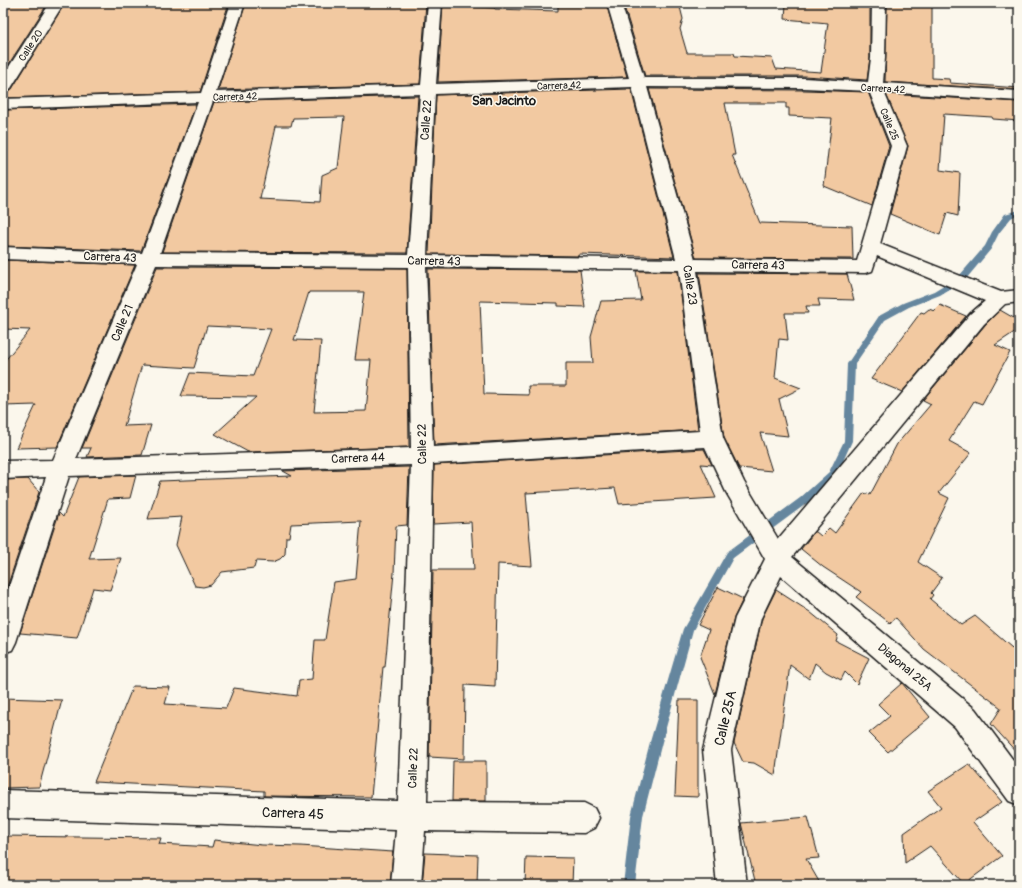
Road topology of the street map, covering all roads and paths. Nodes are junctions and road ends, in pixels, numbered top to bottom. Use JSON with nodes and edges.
{"nodes":[{"id":1,"x":57,"y":3,"type":"edge"},
{"id":2,"x":238,"y":3,"type":"edge"},
{"id":3,"x":435,"y":3,"type":"edge"},
{"id":4,"x":614,"y":3,"type":"edge"},
{"id":5,"x":879,"y":3,"type":"edge"},
{"id":6,"x":638,"y":82,"type":"junction"},
{"id":7,"x":3,"y":88,"type":"edge"},
{"id":8,"x":875,"y":88,"type":"junction"},
{"id":9,"x":428,"y":89,"type":"junction"},
{"id":10,"x":1019,"y":96,"type":"edge"},
{"id":11,"x":207,"y":97,"type":"junction"},
{"id":12,"x":3,"y":104,"type":"edge"},
{"id":13,"x":871,"y":247,"type":"junction"},
{"id":14,"x":3,"y":253,"type":"edge"},
{"id":15,"x":149,"y":259,"type":"junction"},
{"id":16,"x":417,"y":261,"type":"junction"},
{"id":17,"x":687,"y":264,"type":"junction"},
{"id":18,"x":865,"y":267,"type":"joint"},
{"id":19,"x":1009,"y":297,"type":"edge"},
{"id":20,"x":712,"y":438,"type":"junction"},
{"id":21,"x":422,"y":456,"type":"junction"},
{"id":22,"x":61,"y":467,"type":"junction"},
{"id":23,"x":3,"y":470,"type":"edge"},
{"id":24,"x":775,"y":554,"type":"junction"},
{"id":25,"x":3,"y":642,"type":"edge"},
{"id":26,"x":1019,"y":791,"type":"edge"},
{"id":27,"x":3,"y":804,"type":"edge"},
{"id":28,"x":412,"y":816,"type":"junction"},
{"id":29,"x":584,"y":818,"type":"dead end"},
{"id":30,"x":406,"y":885,"type":"edge"},
{"id":31,"x":732,"y":885,"type":"edge"}],
"edges":[{"from":1,"to":7,"type":"street","name":"Calle 20"},
{"from":2,"to":11,"type":"street","name":"Calle 21"},
{"from":3,"to":9,"type":"street","name":"Calle 22"},
{"from":4,"to":6,"type":"street","name":"Calle 23"},
{"from":5,"to":8,"type":"street","name":"Calle 25"},
{"from":6,"to":8,"type":"street","name":"Carrera 42"},
{"from":6,"to":9,"type":"street","name":"Carrera 42"},
{"from":6,"to":17,"type":"street","name":"Calle 23"},
{"from":8,"to":10,"type":"street","name":"Carrera 42"},
{"from":8,"to":13,"type":"street","name":"Calle 25"},
{"from":9,"to":11,"type":"street","name":"Carrera 42"},
{"from":9,"to":16,"type":"street","name":"Calle 22"},
{"from":11,"to":12,"type":"street","name":"Carrera 42"},
{"from":11,"to":15,"type":"street","name":"Calle 21"},
{"from":13,"to":18,"type":"street","name":"Calle 25"},
{"from":13,"to":19,"type":"street"},
{"from":14,"to":15,"type":"street","name":"Carrera 43"},
{"from":15,"to":16,"type":"street","name":"Carrera 43"},
{"from":15,"to":22,"type":"street","name":"Calle 21"},
{"from":16,"to":17,"type":"street","name":"Carrera 43"},
{"from":16,"to":21,"type":"street","name":"Calle 22"},
{"from":17,"to":18,"type":"street","name":"Carrera 43"},
{"from":17,"to":20,"type":"street","name":"Calle 23"},
{"from":19,"to":24,"type":"street"},
{"from":20,"to":21,"type":"street","name":"Carrera 44"},
{"from":20,"to":24,"type":"street","name":"Calle 23"},
{"from":21,"to":22,"type":"street","name":"Carrera 44"},
{"from":21,"to":28,"type":"street","name":"Calle 22"},
{"from":22,"to":23,"type":"street","name":"Carrera 44"},
{"from":22,"to":25,"type":"street","name":"Calle 21"},
{"from":24,"to":26,"type":"street","name":"Diagonal 25A"},
{"from":24,"to":31,"type":"street","name":"Calle 25A"},
{"from":27,"to":28,"type":"street","name":"Carrera 45"},
{"from":28,"to":29,"type":"street","name":"Carrera 45"},
{"from":28,"to":30,"type":"street","name":"Calle 22"}]}
